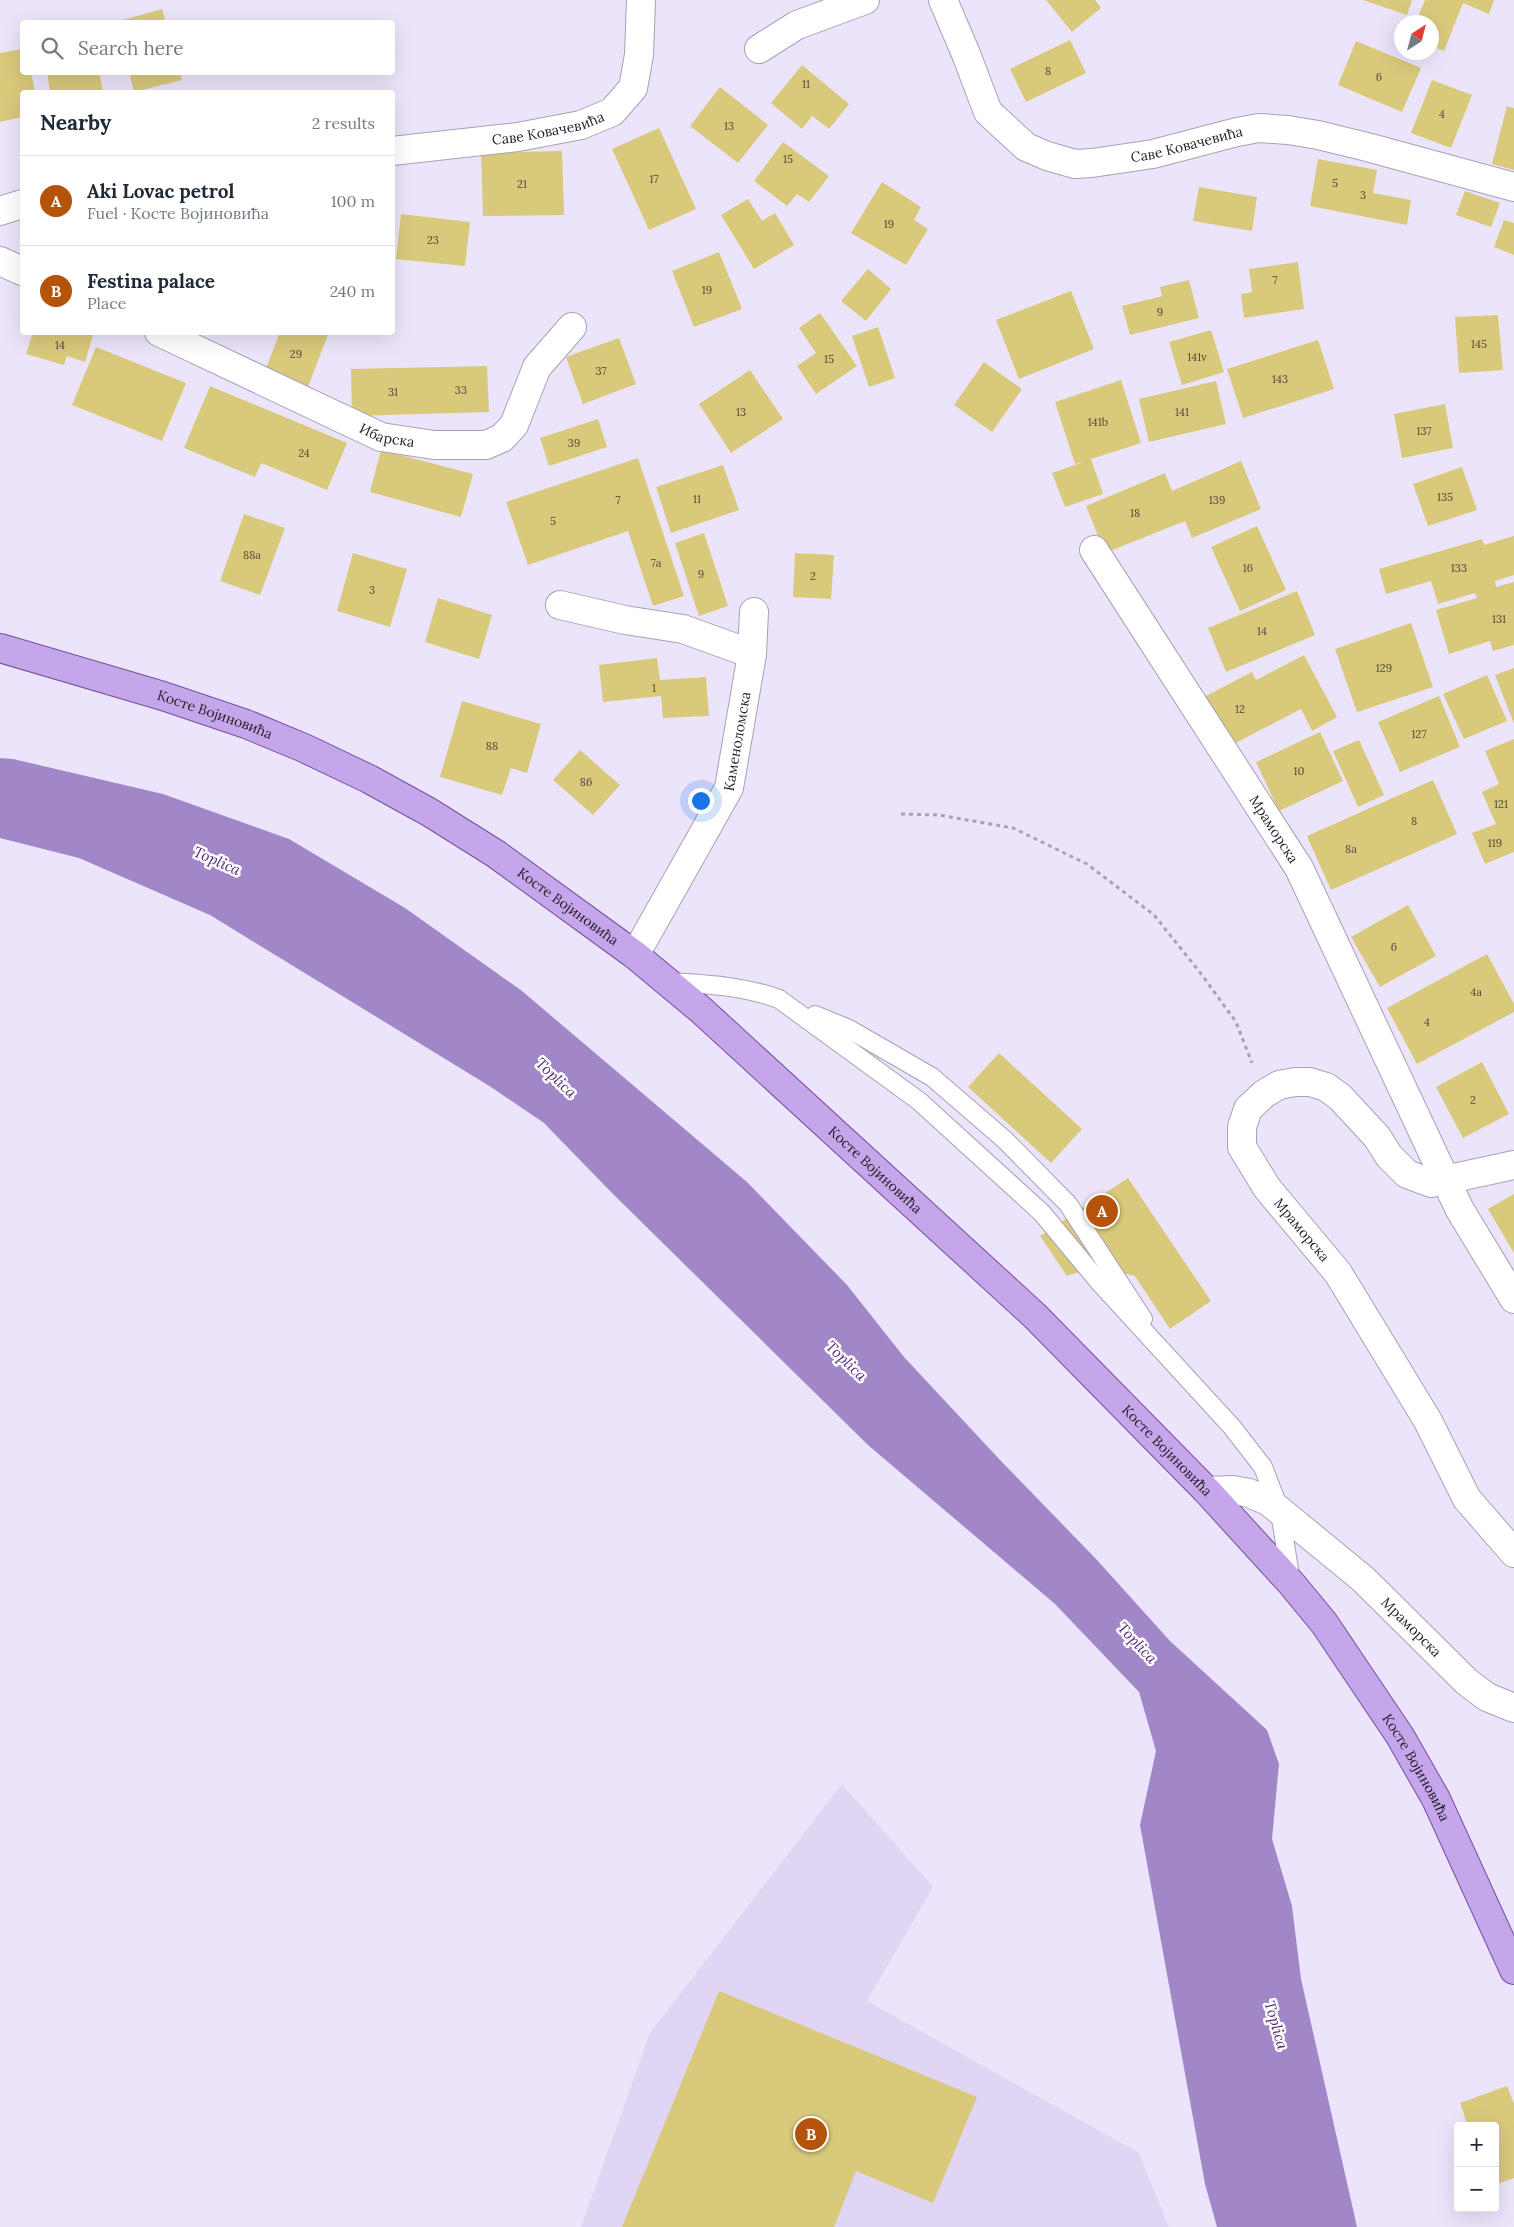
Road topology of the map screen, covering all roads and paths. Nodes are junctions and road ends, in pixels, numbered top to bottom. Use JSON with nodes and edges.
{"nodes":[{"id":1,"x":641,"y":0,"type":"edge"},
{"id":2,"x":865,"y":0,"type":"edge"},
{"id":3,"x":943,"y":0,"type":"edge"},
{"id":4,"x":759,"y":49,"type":"dead end"},
{"id":5,"x":395,"y":151,"type":"edge"},
{"id":6,"x":1514,"y":187,"type":"edge"},
{"id":7,"x":20,"y":205,"type":"edge"},
{"id":8,"x":0,"y":211,"type":"edge"},
{"id":9,"x":0,"y":261,"type":"edge"},
{"id":10,"x":20,"y":270,"type":"edge"},
{"id":11,"x":572,"y":327,"type":"dead end"},
{"id":12,"x":165,"y":335,"type":"edge"},
{"id":13,"x":1094,"y":550,"type":"dead end"},
{"id":14,"x":560,"y":604,"type":"dead end"},
{"id":15,"x":754,"y":612,"type":"dead end"},
{"id":16,"x":0,"y":648,"type":"edge"},
{"id":17,"x":752,"y":654,"type":"junction"},
{"id":18,"x":901,"y":814,"type":"dead end"},
{"id":19,"x":636,"y":955,"type":"junction"},
{"id":20,"x":668,"y":982,"type":"junction"},
{"id":21,"x":779,"y":999,"type":"junction"},
{"id":22,"x":1264,"y":1094,"type":"junction"},
{"id":23,"x":1514,"y":1165,"type":"edge"},
{"id":24,"x":1446,"y":1181,"type":"junction"},
{"id":25,"x":1514,"y":1299,"type":"edge"},
{"id":26,"x":1163,"y":1352,"type":"junction"},
{"id":27,"x":1207,"y":1491,"type":"junction"},
{"id":28,"x":1280,"y":1511,"type":"junction"},
{"id":29,"x":1514,"y":1553,"type":"edge"},
{"id":30,"x":1291,"y":1583,"type":"junction"},
{"id":31,"x":1513,"y":1711,"type":"edge"},
{"id":32,"x":1514,"y":1970,"type":"edge"}],
"edges":[{"from":1,"to":5,"type":"street","name":"Саве Ковачевића"},
{"from":2,"to":4,"type":"street"},
{"from":3,"to":6,"type":"street","name":"Саве Ковачевића"},
{"from":7,"to":8,"type":"street"},
{"from":9,"to":10,"type":"street"},
{"from":11,"to":12,"type":"street","name":"Ибарска"},
{"from":13,"to":24,"type":"street","name":"Мраморска"},
{"from":14,"to":17,"type":"street"},
{"from":15,"to":17,"type":"street","name":"Каменоломска"},
{"from":16,"to":19,"type":"main road","name":"Косте Војиновића"},
{"from":17,"to":19,"type":"street","name":"Каменоломска"},
{"from":18,"to":22,"type":"path"},
{"from":19,"to":20,"type":"main road","name":"Косте Војиновића"},
{"from":20,"to":21,"type":"lane"},
{"from":20,"to":27,"type":"main road","name":"Косте Војиновића"},
{"from":21,"to":26,"type":"lane"},
{"from":21,"to":26,"type":"lane"},
{"from":22,"to":24,"type":"street","name":"Мраморска"},
{"from":22,"to":29,"type":"street","name":"Мраморска"},
{"from":23,"to":24,"type":"street","name":"Мраморска"},
{"from":24,"to":25,"type":"street","name":"Мраморска"},
{"from":26,"to":28,"type":"lane"},
{"from":27,"to":28,"type":"street","name":"Мраморска"},
{"from":27,"to":30,"type":"main road","name":"Косте Војиновића"},
{"from":28,"to":30,"type":"lane"},
{"from":28,"to":31,"type":"street","name":"Мраморска"},
{"from":30,"to":32,"type":"main road","name":"Косте Војиновића"}]}
